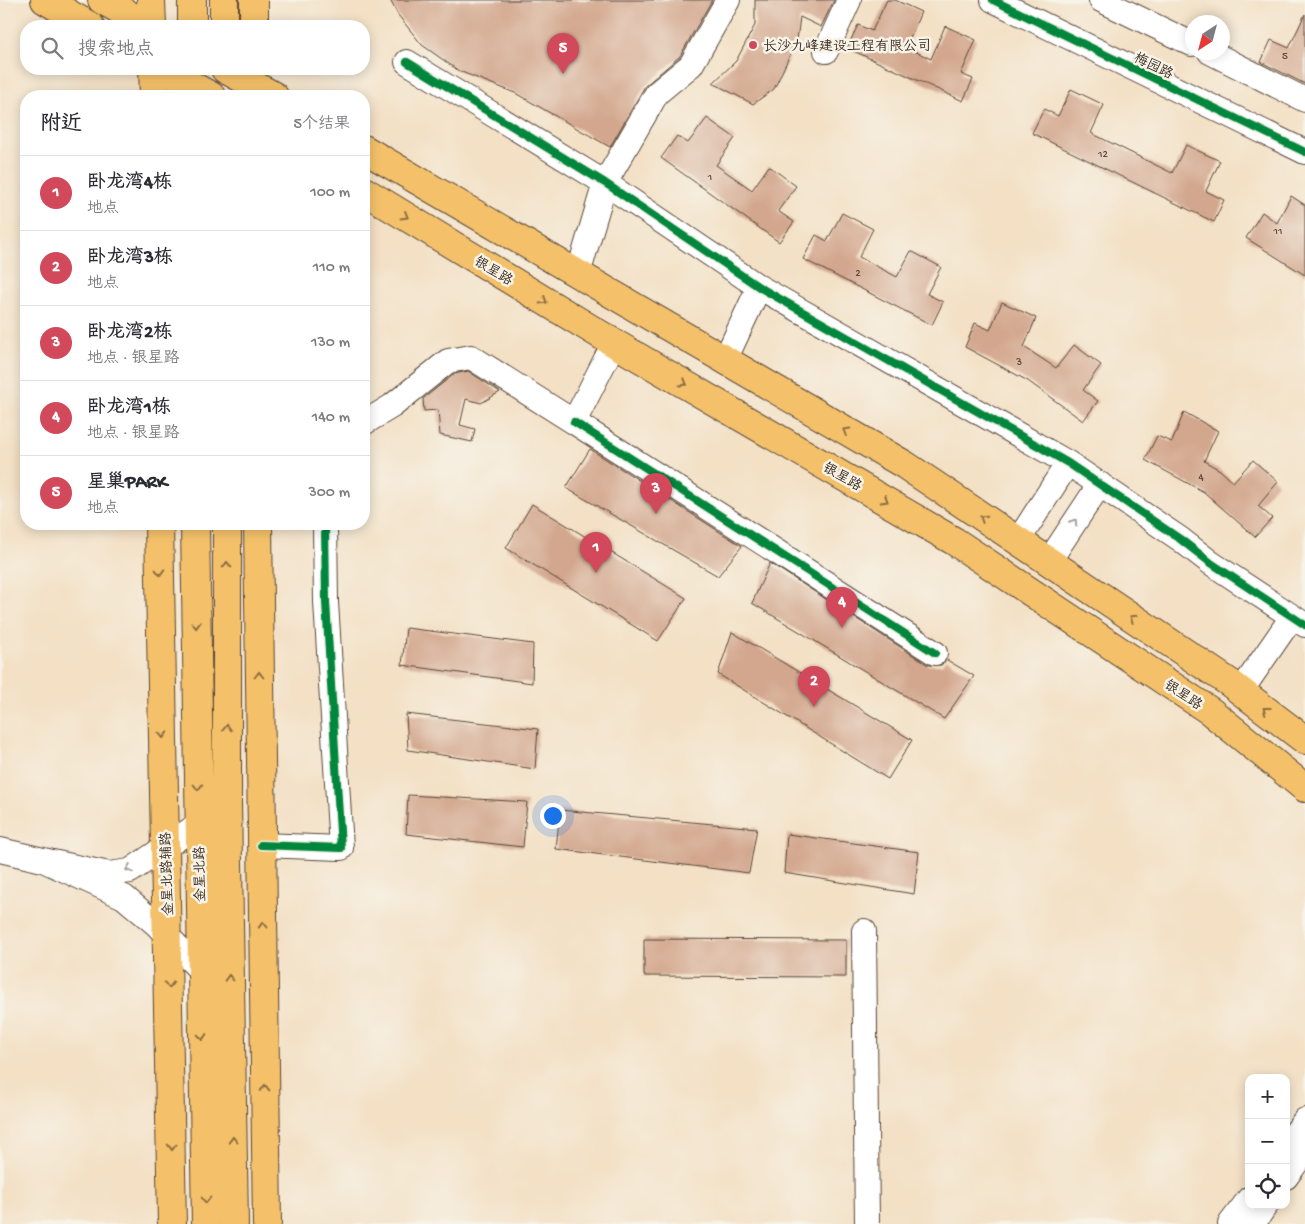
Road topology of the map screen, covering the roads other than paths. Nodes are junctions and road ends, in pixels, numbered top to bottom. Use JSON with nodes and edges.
{"nodes":[{"id":1,"x":45,"y":0,"type":"edge"},
{"id":2,"x":102,"y":0,"type":"edge"},
{"id":3,"x":151,"y":0,"type":"edge"},
{"id":4,"x":192,"y":0,"type":"edge"},
{"id":5,"x":224,"y":0,"type":"edge"},
{"id":6,"x":254,"y":0,"type":"edge"},
{"id":7,"x":728,"y":0,"type":"edge"},
{"id":8,"x":849,"y":0,"type":"edge"},
{"id":9,"x":993,"y":0,"type":"edge"},
{"id":10,"x":1011,"y":0,"type":"edge"},
{"id":11,"x":1101,"y":0,"type":"edge"},
{"id":12,"x":80,"y":20,"type":"edge"},
{"id":13,"x":139,"y":20,"type":"edge"},
{"id":14,"x":150,"y":20,"type":"edge"},
{"id":15,"x":192,"y":20,"type":"edge"},
{"id":16,"x":224,"y":20,"type":"edge"},
{"id":17,"x":254,"y":20,"type":"edge"},
{"id":18,"x":1185,"y":41,"type":"edge"},
{"id":19,"x":826,"y":51,"type":"dead end"},
{"id":20,"x":1226,"y":60,"type":"edge"},
{"id":21,"x":407,"y":62,"type":"dead end"},
{"id":22,"x":153,"y":75,"type":"edge"},
{"id":23,"x":174,"y":75,"type":"edge"},
{"id":24,"x":226,"y":76,"type":"edge"},
{"id":25,"x":197,"y":87,"type":"edge"},
{"id":26,"x":261,"y":87,"type":"edge"},
{"id":27,"x":154,"y":90,"type":"edge"},
{"id":28,"x":1305,"y":100,"type":"edge"},
{"id":29,"x":1305,"y":143,"type":"edge"},
{"id":30,"x":370,"y":152,"type":"edge"},
{"id":31,"x":1305,"y":152,"type":"edge"},
{"id":32,"x":605,"y":183,"type":"junction"},
{"id":33,"x":370,"y":195,"type":"edge"},
{"id":34,"x":578,"y":274,"type":"junction"},
{"id":35,"x":758,"y":287,"type":"junction"},
{"id":36,"x":614,"y":343,"type":"junction"},
{"id":37,"x":725,"y":360,"type":"junction"},
{"id":38,"x":370,"y":419,"type":"edge"},
{"id":39,"x":574,"y":422,"type":"junction"},
{"id":40,"x":1068,"y":463,"type":"junction"},
{"id":41,"x":1100,"y":484,"type":"junction"},
{"id":42,"x":159,"y":530,"type":"edge"},
{"id":43,"x":195,"y":530,"type":"edge"},
{"id":44,"x":226,"y":530,"type":"edge"},
{"id":45,"x":258,"y":530,"type":"edge"},
{"id":46,"x":325,"y":530,"type":"edge"},
{"id":47,"x":1018,"y":541,"type":"junction"},
{"id":48,"x":1048,"y":561,"type":"junction"},
{"id":49,"x":1298,"y":621,"type":"edge"},
{"id":50,"x":935,"y":653,"type":"dead end"},
{"id":51,"x":1241,"y":691,"type":"junction"},
{"id":52,"x":1305,"y":740,"type":"edge"},
{"id":53,"x":1305,"y":788,"type":"edge"},
{"id":54,"x":199,"y":824,"type":"junction"},
{"id":55,"x":262,"y":846,"type":"junction"},
{"id":56,"x":165,"y":847,"type":"junction"},
{"id":57,"x":0,"y":850,"type":"edge"},
{"id":58,"x":43,"y":860,"type":"junction"},
{"id":59,"x":864,"y":931,"type":"dead end"},
{"id":60,"x":168,"y":936,"type":"junction"},
{"id":61,"x":200,"y":970,"type":"junction"},
{"id":62,"x":1305,"y":1120,"type":"edge"},
{"id":63,"x":1300,"y":1152,"type":"edge"},
{"id":64,"x":1290,"y":1171,"type":"edge"},
{"id":65,"x":1245,"y":1204,"type":"edge"},
{"id":66,"x":1263,"y":1209,"type":"edge"},
{"id":67,"x":172,"y":1224,"type":"edge"},
{"id":68,"x":206,"y":1224,"type":"edge"},
{"id":69,"x":234,"y":1224,"type":"edge"},
{"id":70,"x":267,"y":1224,"type":"edge"},
{"id":71,"x":867,"y":1224,"type":"edge"},
{"id":72,"x":1230,"y":1224,"type":"edge"},
{"id":73,"x":1253,"y":1224,"type":"edge"}],
"edges":[{"from":1,"to":12,"type":"main road"},
{"from":2,"to":13,"type":"main road"},
{"from":3,"to":14,"type":"main road"},
{"from":4,"to":15,"type":"main road"},
{"from":5,"to":16,"type":"main road"},
{"from":6,"to":17,"type":"main road"},
{"from":7,"to":32,"type":"street"},
{"from":8,"to":19,"type":"street"},
{"from":9,"to":31,"type":"street","name":"梅园路"},
{"from":10,"to":29,"type":"street","name":"梅园路"},
{"from":11,"to":18,"type":"street"},
{"from":20,"to":28,"type":"street"},
{"from":21,"to":32,"type":"street"},
{"from":22,"to":27,"type":"main road"},
{"from":23,"to":25,"type":"main road"},
{"from":24,"to":26,"type":"main road"},
{"from":30,"to":34,"type":"main road"},
{"from":32,"to":34,"type":"street"},
{"from":32,"to":35,"type":"street"},
{"from":33,"to":36,"type":"main road","name":"银星路","one_way":true},
{"from":34,"to":37,"type":"main road"},
{"from":35,"to":37,"type":"street"},
{"from":35,"to":40,"type":"street"},
{"from":36,"to":39,"type":"street"},
{"from":36,"to":53,"type":"main road","name":"银星路","one_way":true},
{"from":47,"to":37,"type":"main road","one_way":true},
{"from":38,"to":39,"type":"street"},
{"from":39,"to":50,"type":"street"},
{"from":40,"to":41,"type":"street"},
{"from":40,"to":47,"type":"street"},
{"from":48,"to":41,"type":"street","one_way":true},
{"from":41,"to":49,"type":"street"},
{"from":42,"to":56,"type":"main road","name":"金星北路辅路","one_way":true},
{"from":43,"to":54,"type":"main road","name":"金星北路","one_way":true},
{"from":69,"to":44,"type":"main road","name":"金星北路","one_way":true},
{"from":55,"to":45,"type":"main road","one_way":true},
{"from":46,"to":55,"type":"street"},
{"from":47,"to":48,"type":"main road"},
{"from":51,"to":48,"type":"main road","one_way":true},
{"from":49,"to":51,"type":"street"},
{"from":52,"to":51,"type":"main road","one_way":true},
{"from":54,"to":56,"type":"street"},
{"from":54,"to":61,"type":"main road","name":"金星北路"},
{"from":70,"to":55,"type":"main road","one_way":true},
{"from":56,"to":58,"type":"street","one_way":true},
{"from":56,"to":60,"type":"main road","name":"金星北路辅路"},
{"from":57,"to":58,"type":"street"},
{"from":58,"to":60,"type":"street"},
{"from":59,"to":71,"type":"street"},
{"from":60,"to":61,"type":"street"},
{"from":60,"to":67,"type":"main road","name":"金星北路辅路","one_way":true},
{"from":61,"to":68,"type":"main road","name":"金星北路","one_way":true},
{"from":62,"to":63,"type":"street"},
{"from":63,"to":64,"type":"street"},
{"from":65,"to":72,"type":"street"},
{"from":66,"to":73,"type":"street"}]}
